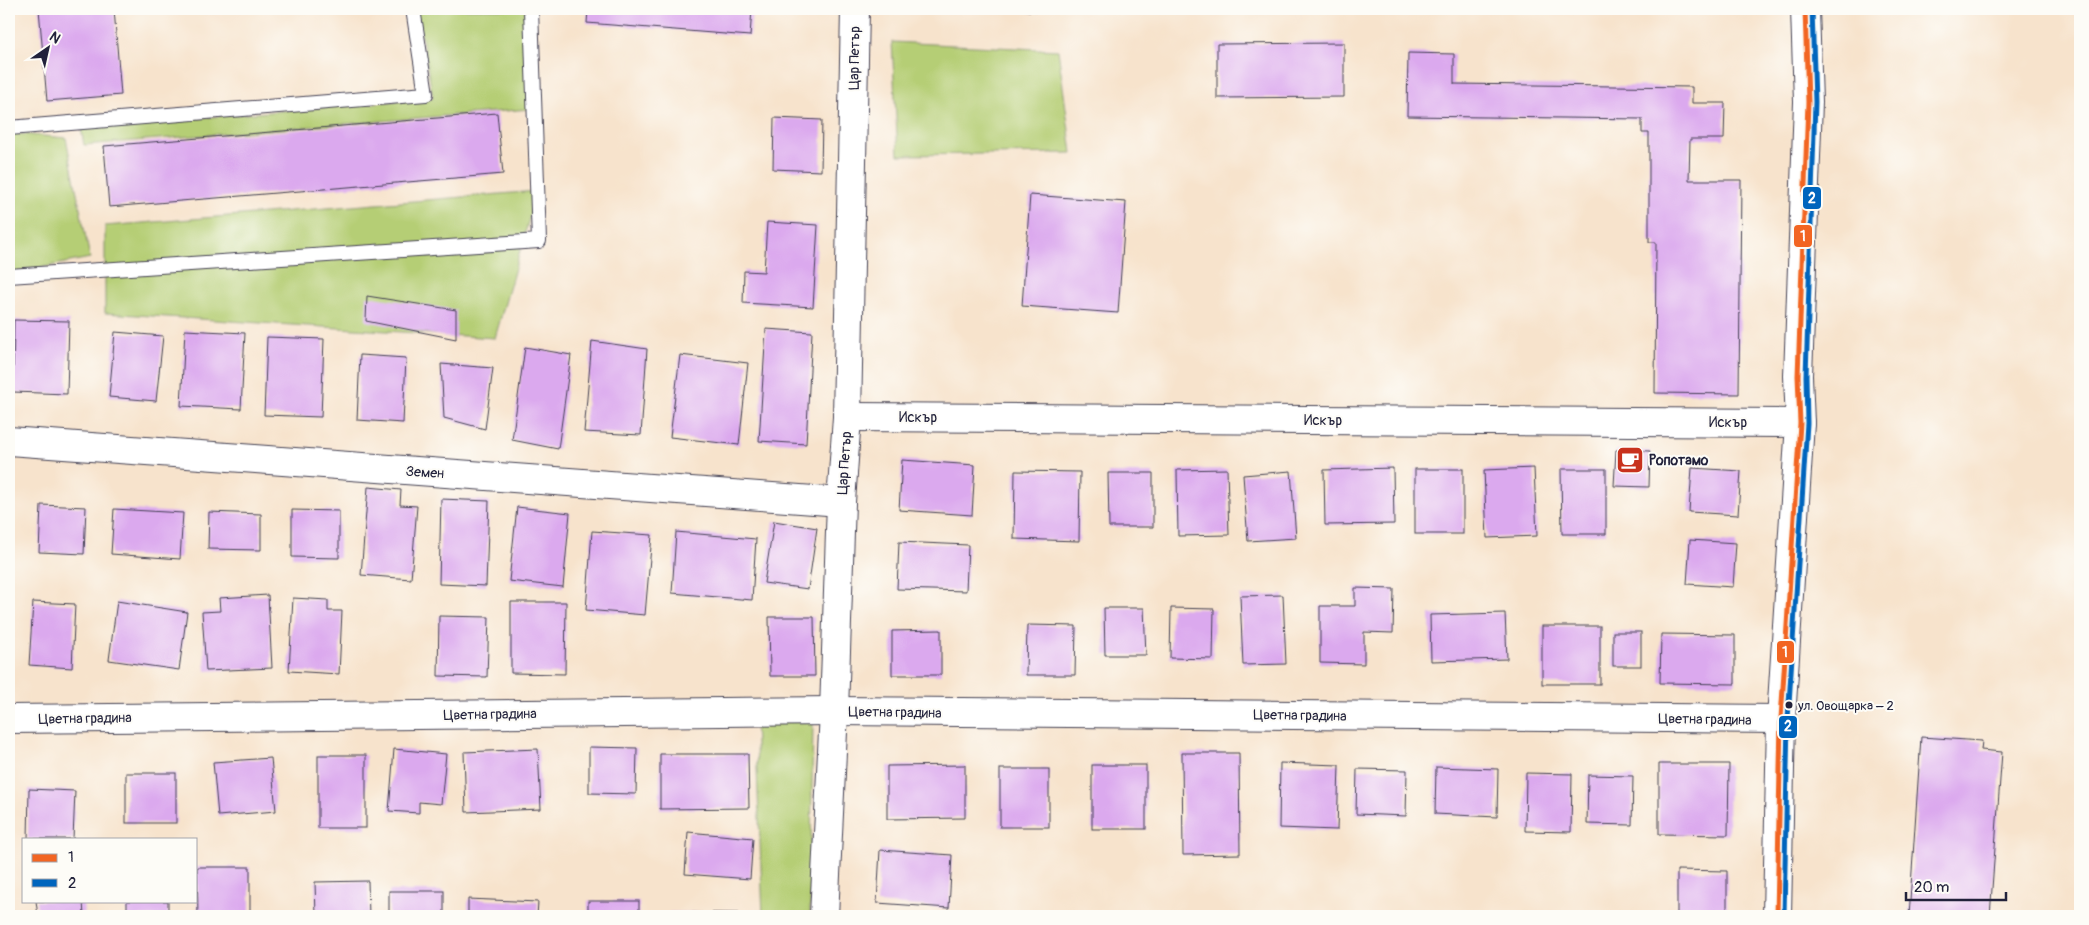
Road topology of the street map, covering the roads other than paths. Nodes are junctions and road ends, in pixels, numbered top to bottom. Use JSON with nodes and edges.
{"nodes":[{"id":1,"x":413,"y":9,"type":"edge"},
{"id":2,"x":531,"y":9,"type":"edge"},
{"id":3,"x":855,"y":9,"type":"edge"},
{"id":4,"x":1805,"y":9,"type":"edge"},
{"id":5,"x":9,"y":128,"type":"edge"},
{"id":6,"x":9,"y":276,"type":"edge"},
{"id":7,"x":847,"y":417,"type":"junction"},
{"id":8,"x":1800,"y":423,"type":"junction"},
{"id":9,"x":9,"y":441,"type":"edge"},
{"id":10,"x":841,"y":502,"type":"junction"},
{"id":11,"x":834,"y":711,"type":"junction"},
{"id":12,"x":9,"y":719,"type":"edge"},
{"id":13,"x":1781,"y":720,"type":"junction"},
{"id":14,"x":824,"y":916,"type":"edge"},
{"id":15,"x":1777,"y":916,"type":"edge"}],
"edges":[{"from":1,"to":5,"type":"lane"},
{"from":2,"to":6,"type":"lane"},
{"from":3,"to":7,"type":"street","name":"Цар Петър"},
{"from":4,"to":8,"type":"street"},
{"from":7,"to":8,"type":"street","name":"Искър"},
{"from":7,"to":10,"type":"street","name":"Цар Петър"},
{"from":8,"to":13,"type":"street"},
{"from":9,"to":10,"type":"street","name":"Земен"},
{"from":10,"to":11,"type":"street","name":"Цар Петър"},
{"from":11,"to":12,"type":"street","name":"Цветна градина"},
{"from":11,"to":13,"type":"street","name":"Цветна градина"},
{"from":11,"to":14,"type":"street","name":"Цар Петър"},
{"from":13,"to":15,"type":"street"}]}
